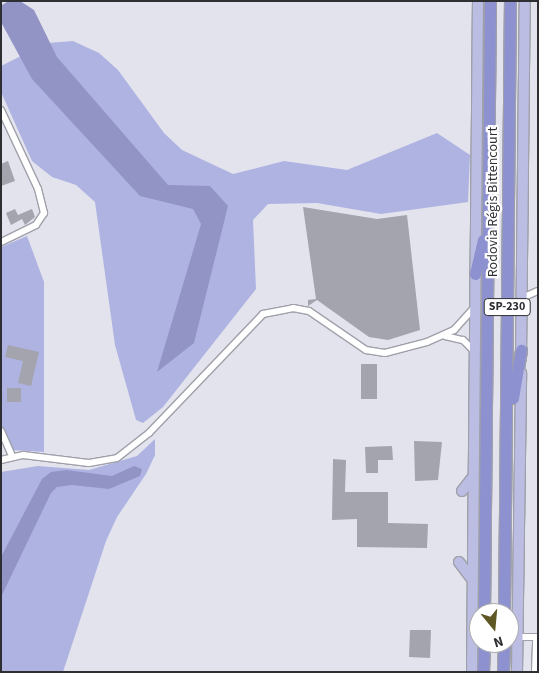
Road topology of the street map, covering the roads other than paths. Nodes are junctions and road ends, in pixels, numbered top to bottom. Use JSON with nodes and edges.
{"nodes":[{"id":1,"x":478,"y":1,"type":"edge"},
{"id":2,"x":490,"y":1,"type":"edge"},
{"id":3,"x":510,"y":1,"type":"edge"},
{"id":4,"x":525,"y":1,"type":"edge"},
{"id":5,"x":1,"y":110,"type":"edge"},
{"id":6,"x":488,"y":196,"type":"junction"},
{"id":7,"x":1,"y":242,"type":"edge"},
{"id":8,"x":476,"y":274,"type":"junction"},
{"id":9,"x":538,"y":291,"type":"edge"},
{"id":10,"x":522,"y":298,"type":"junction"},
{"id":11,"x":475,"y":307,"type":"junction"},
{"id":12,"x":441,"y":336,"type":"junction"},
{"id":13,"x":521,"y":350,"type":"junction"},
{"id":14,"x":474,"y":351,"type":"junction"},
{"id":15,"x":1,"y":430,"type":"edge"},
{"id":16,"x":12,"y":456,"type":"junction"},
{"id":17,"x":506,"y":457,"type":"junction"},
{"id":18,"x":1,"y":460,"type":"edge"},
{"id":19,"x":473,"y":477,"type":"junction"},
{"id":20,"x":462,"y":491,"type":"dead end"},
{"id":21,"x":459,"y":562,"type":"dead end"},
{"id":22,"x":472,"y":580,"type":"junction"},
{"id":23,"x":484,"y":603,"type":"edge"},
{"id":24,"x":504,"y":603,"type":"edge"},
{"id":25,"x":517,"y":603,"type":"edge"},
{"id":26,"x":519,"y":637,"type":"edge"},
{"id":27,"x":537,"y":637,"type":"edge"},
{"id":28,"x":484,"y":653,"type":"edge"},
{"id":29,"x":504,"y":653,"type":"edge"},
{"id":30,"x":517,"y":653,"type":"edge"},
{"id":31,"x":472,"y":672,"type":"edge"},
{"id":32,"x":483,"y":672,"type":"edge"},
{"id":33,"x":503,"y":672,"type":"edge"},
{"id":34,"x":517,"y":672,"type":"edge"},
{"id":35,"x":535,"y":672,"type":"edge"}],
"edges":[{"from":1,"to":8,"type":"main road"},
{"from":2,"to":6,"type":"highway","name":"Rodovia Régis Bittencourt","number":"SP-230"},
{"from":3,"to":17,"type":"highway","name":"Rodovia Régis Bittencourt","number":"SP-230"},
{"from":4,"to":10,"type":"main road"},
{"from":5,"to":7,"type":"street"},
{"from":6,"to":8,"type":"highway"},
{"from":6,"to":23,"type":"highway","name":"Rodovia Régis Bittencourt","number":"SP-230"},
{"from":8,"to":11,"type":"main road"},
{"from":9,"to":10,"type":"street"},
{"from":10,"to":13,"type":"main road"},
{"from":11,"to":12,"type":"street"},
{"from":11,"to":14,"type":"main road"},
{"from":12,"to":14,"type":"street"},
{"from":12,"to":16,"type":"street"},
{"from":13,"to":17,"type":"highway"},
{"from":13,"to":25,"type":"main road"},
{"from":14,"to":19,"type":"main road"},
{"from":15,"to":16,"type":"street"},
{"from":16,"to":18,"type":"street"},
{"from":17,"to":24,"type":"highway","name":"Rodovia Régis Bittencourt","number":"SP-230"},
{"from":19,"to":20,"type":"main road"},
{"from":19,"to":22,"type":"main road"},
{"from":21,"to":22,"type":"main road"},
{"from":22,"to":31,"type":"main road"},
{"from":26,"to":27,"type":"street"},
{"from":27,"to":35,"type":"street"},
{"from":28,"to":32,"type":"highway"},
{"from":29,"to":33,"type":"highway"},
{"from":30,"to":34,"type":"main road"}]}
